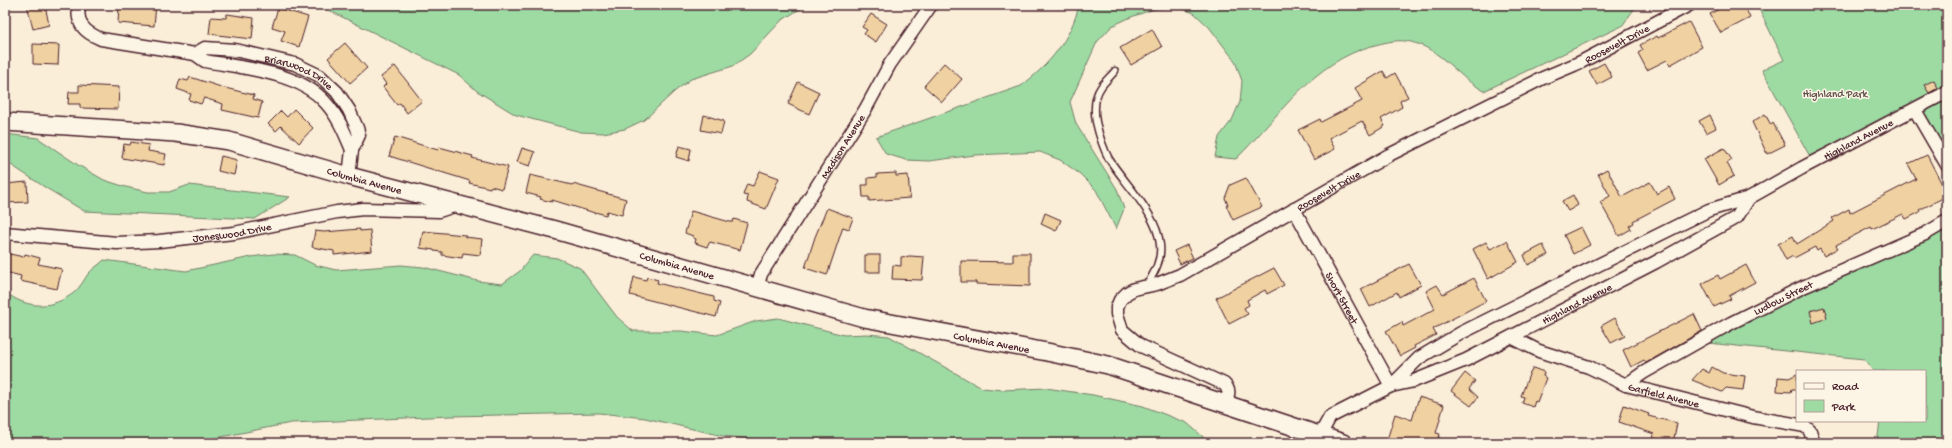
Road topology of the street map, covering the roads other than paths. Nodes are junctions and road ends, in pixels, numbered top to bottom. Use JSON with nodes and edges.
{"nodes":[{"id":1,"x":79,"y":5,"type":"edge"},
{"id":2,"x":931,"y":5,"type":"edge"},
{"id":3,"x":1689,"y":5,"type":"edge"},
{"id":4,"x":195,"y":54,"type":"junction"},
{"id":5,"x":1116,"y":71,"type":"dead end"},
{"id":6,"x":1947,"y":92,"type":"edge"},
{"id":7,"x":1915,"y":110,"type":"junction"},
{"id":8,"x":5,"y":122,"type":"edge"},
{"id":9,"x":352,"y":150,"type":"junction"},
{"id":10,"x":1947,"y":164,"type":"edge"},
{"id":11,"x":349,"y":176,"type":"junction"},
{"id":12,"x":1749,"y":198,"type":"junction"},
{"id":13,"x":457,"y":205,"type":"junction"},
{"id":14,"x":1294,"y":209,"type":"junction"},
{"id":15,"x":1947,"y":221,"type":"edge"},
{"id":16,"x":5,"y":234,"type":"edge"},
{"id":17,"x":1147,"y":285,"type":"junction"},
{"id":18,"x":756,"y":288,"type":"junction"},
{"id":19,"x":1511,"y":337,"type":"junction"},
{"id":20,"x":1626,"y":385,"type":"junction"},
{"id":21,"x":1391,"y":386,"type":"junction"},
{"id":22,"x":1226,"y":404,"type":"junction"},
{"id":23,"x":1320,"y":435,"type":"junction"},
{"id":24,"x":1342,"y":443,"type":"edge"},
{"id":25,"x":1814,"y":443,"type":"edge"}],
"edges":[{"from":1,"to":4,"type":"street","name":"Briarwood Drive"},
{"from":2,"to":18,"type":"street","name":"Madison Avenue"},
{"from":3,"to":14,"type":"street","name":"Roosevelt Drive"},
{"from":4,"to":9,"type":"street","name":"Briarwood Drive"},
{"from":4,"to":9,"type":"street","name":"Briarwood Drive"},
{"from":5,"to":17,"type":"lane"},
{"from":6,"to":7,"type":"street","name":"Highland Avenue"},
{"from":7,"to":10,"type":"street"},
{"from":7,"to":12,"type":"street","name":"Highland Avenue"},
{"from":8,"to":11,"type":"street","name":"Columbia Avenue"},
{"from":9,"to":11,"type":"street","name":"Briarwood Drive"},
{"from":11,"to":13,"type":"street","name":"Columbia Avenue"},
{"from":12,"to":19,"type":"street","name":"Highland Avenue"},
{"from":12,"to":21,"type":"street","name":"Highland Avenue"},
{"from":13,"to":16,"type":"street","name":"Joneswood Drive"},
{"from":13,"to":18,"type":"street","name":"Columbia Avenue"},
{"from":14,"to":17,"type":"street","name":"Roosevelt Drive"},
{"from":14,"to":21,"type":"street","name":"Short Street"},
{"from":15,"to":20,"type":"street","name":"Ludlow Street"},
{"from":17,"to":22,"type":"street","name":"Roosevelt Drive"},
{"from":18,"to":22,"type":"street","name":"Columbia Avenue"},
{"from":19,"to":20,"type":"street","name":"Garfield Avenue"},
{"from":19,"to":21,"type":"street","name":"Highland Avenue"},
{"from":20,"to":25,"type":"street","name":"Garfield Avenue"},
{"from":21,"to":23,"type":"street","name":"Highland Avenue"},
{"from":22,"to":23,"type":"street","name":"Columbia Avenue"},
{"from":23,"to":24,"type":"street","name":"Columbia Avenue"}]}
